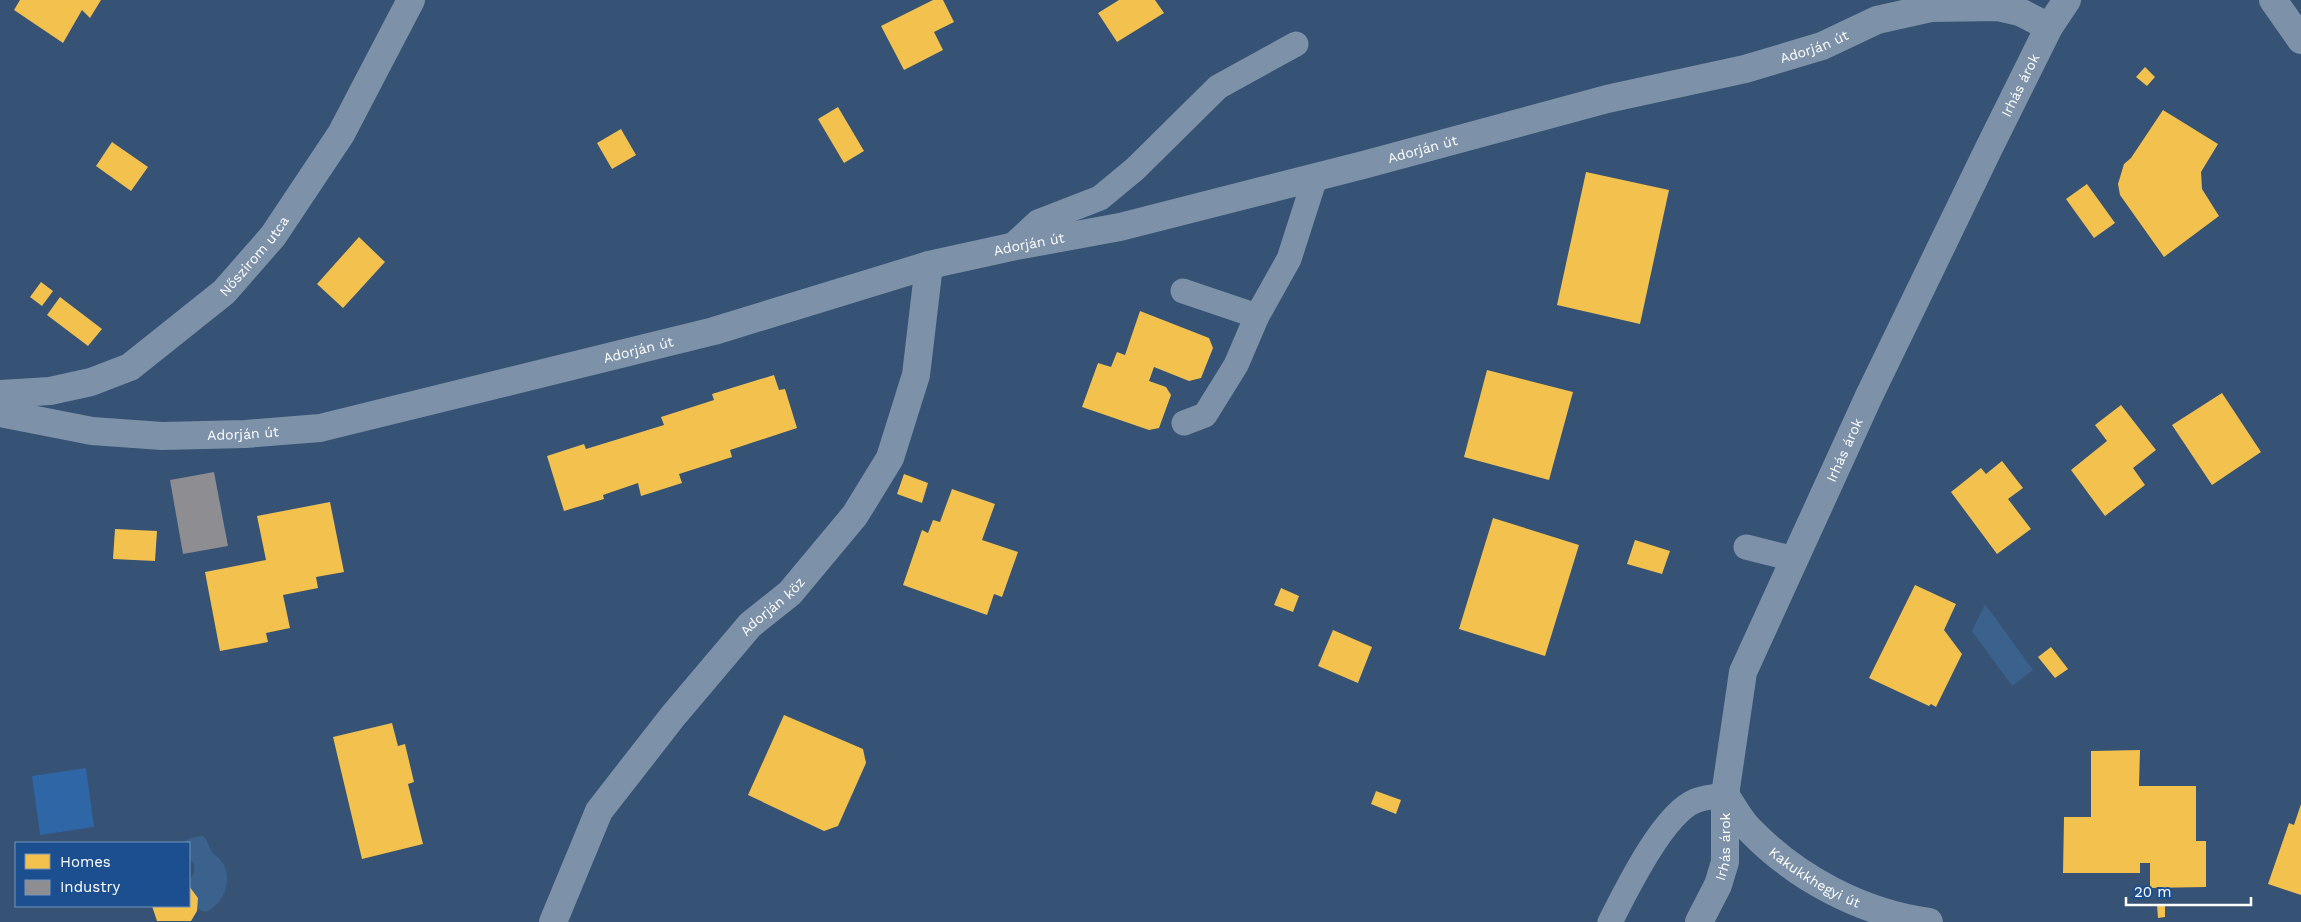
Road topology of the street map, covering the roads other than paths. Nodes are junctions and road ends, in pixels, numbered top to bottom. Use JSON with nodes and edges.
{"nodes":[{"id":1,"x":412,"y":0,"type":"edge"},
{"id":2,"x":2067,"y":0,"type":"edge"},
{"id":3,"x":2273,"y":0,"type":"edge"},
{"id":4,"x":1997,"y":4,"type":"edge"},
{"id":5,"x":2049,"y":28,"type":"junction"},
{"id":6,"x":2301,"y":40,"type":"edge"},
{"id":7,"x":1296,"y":44,"type":"dead end"},
{"id":8,"x":1315,"y":178,"type":"junction"},
{"id":9,"x":1011,"y":246,"type":"junction"},
{"id":10,"x":929,"y":266,"type":"junction"},
{"id":11,"x":1183,"y":291,"type":"dead end"},
{"id":12,"x":1257,"y":316,"type":"junction"},
{"id":13,"x":0,"y":394,"type":"edge"},
{"id":14,"x":0,"y":413,"type":"edge"},
{"id":15,"x":1184,"y":424,"type":"dead end"},
{"id":16,"x":1746,"y":547,"type":"dead end"},
{"id":17,"x":1794,"y":559,"type":"junction"},
{"id":18,"x":1725,"y":795,"type":"junction"},
{"id":19,"x":553,"y":922,"type":"edge"},
{"id":20,"x":1610,"y":922,"type":"edge"},
{"id":21,"x":1699,"y":922,"type":"edge"},
{"id":22,"x":1929,"y":922,"type":"edge"}],
"edges":[{"from":1,"to":13,"type":"street","name":"Nőszirom utca"},
{"from":2,"to":5,"type":"street","name":"Irhás árok"},
{"from":3,"to":6,"type":"street"},
{"from":4,"to":5,"type":"street","name":"Adorján út"},
{"from":4,"to":8,"type":"street","name":"Adorján út"},
{"from":5,"to":17,"type":"street","name":"Irhás árok"},
{"from":7,"to":9,"type":"lane"},
{"from":8,"to":9,"type":"street","name":"Adorján út"},
{"from":8,"to":12,"type":"lane"},
{"from":9,"to":10,"type":"street","name":"Adorján út"},
{"from":10,"to":14,"type":"street","name":"Adorján út"},
{"from":10,"to":19,"type":"street","name":"Adorján köz"},
{"from":11,"to":12,"type":"lane"},
{"from":12,"to":15,"type":"lane"},
{"from":16,"to":17,"type":"lane"},
{"from":17,"to":18,"type":"street","name":"Irhás árok"},
{"from":18,"to":20,"type":"lane"},
{"from":18,"to":21,"type":"street","name":"Irhás árok"},
{"from":18,"to":22,"type":"street","name":"Kakukkhegyi út"}]}
